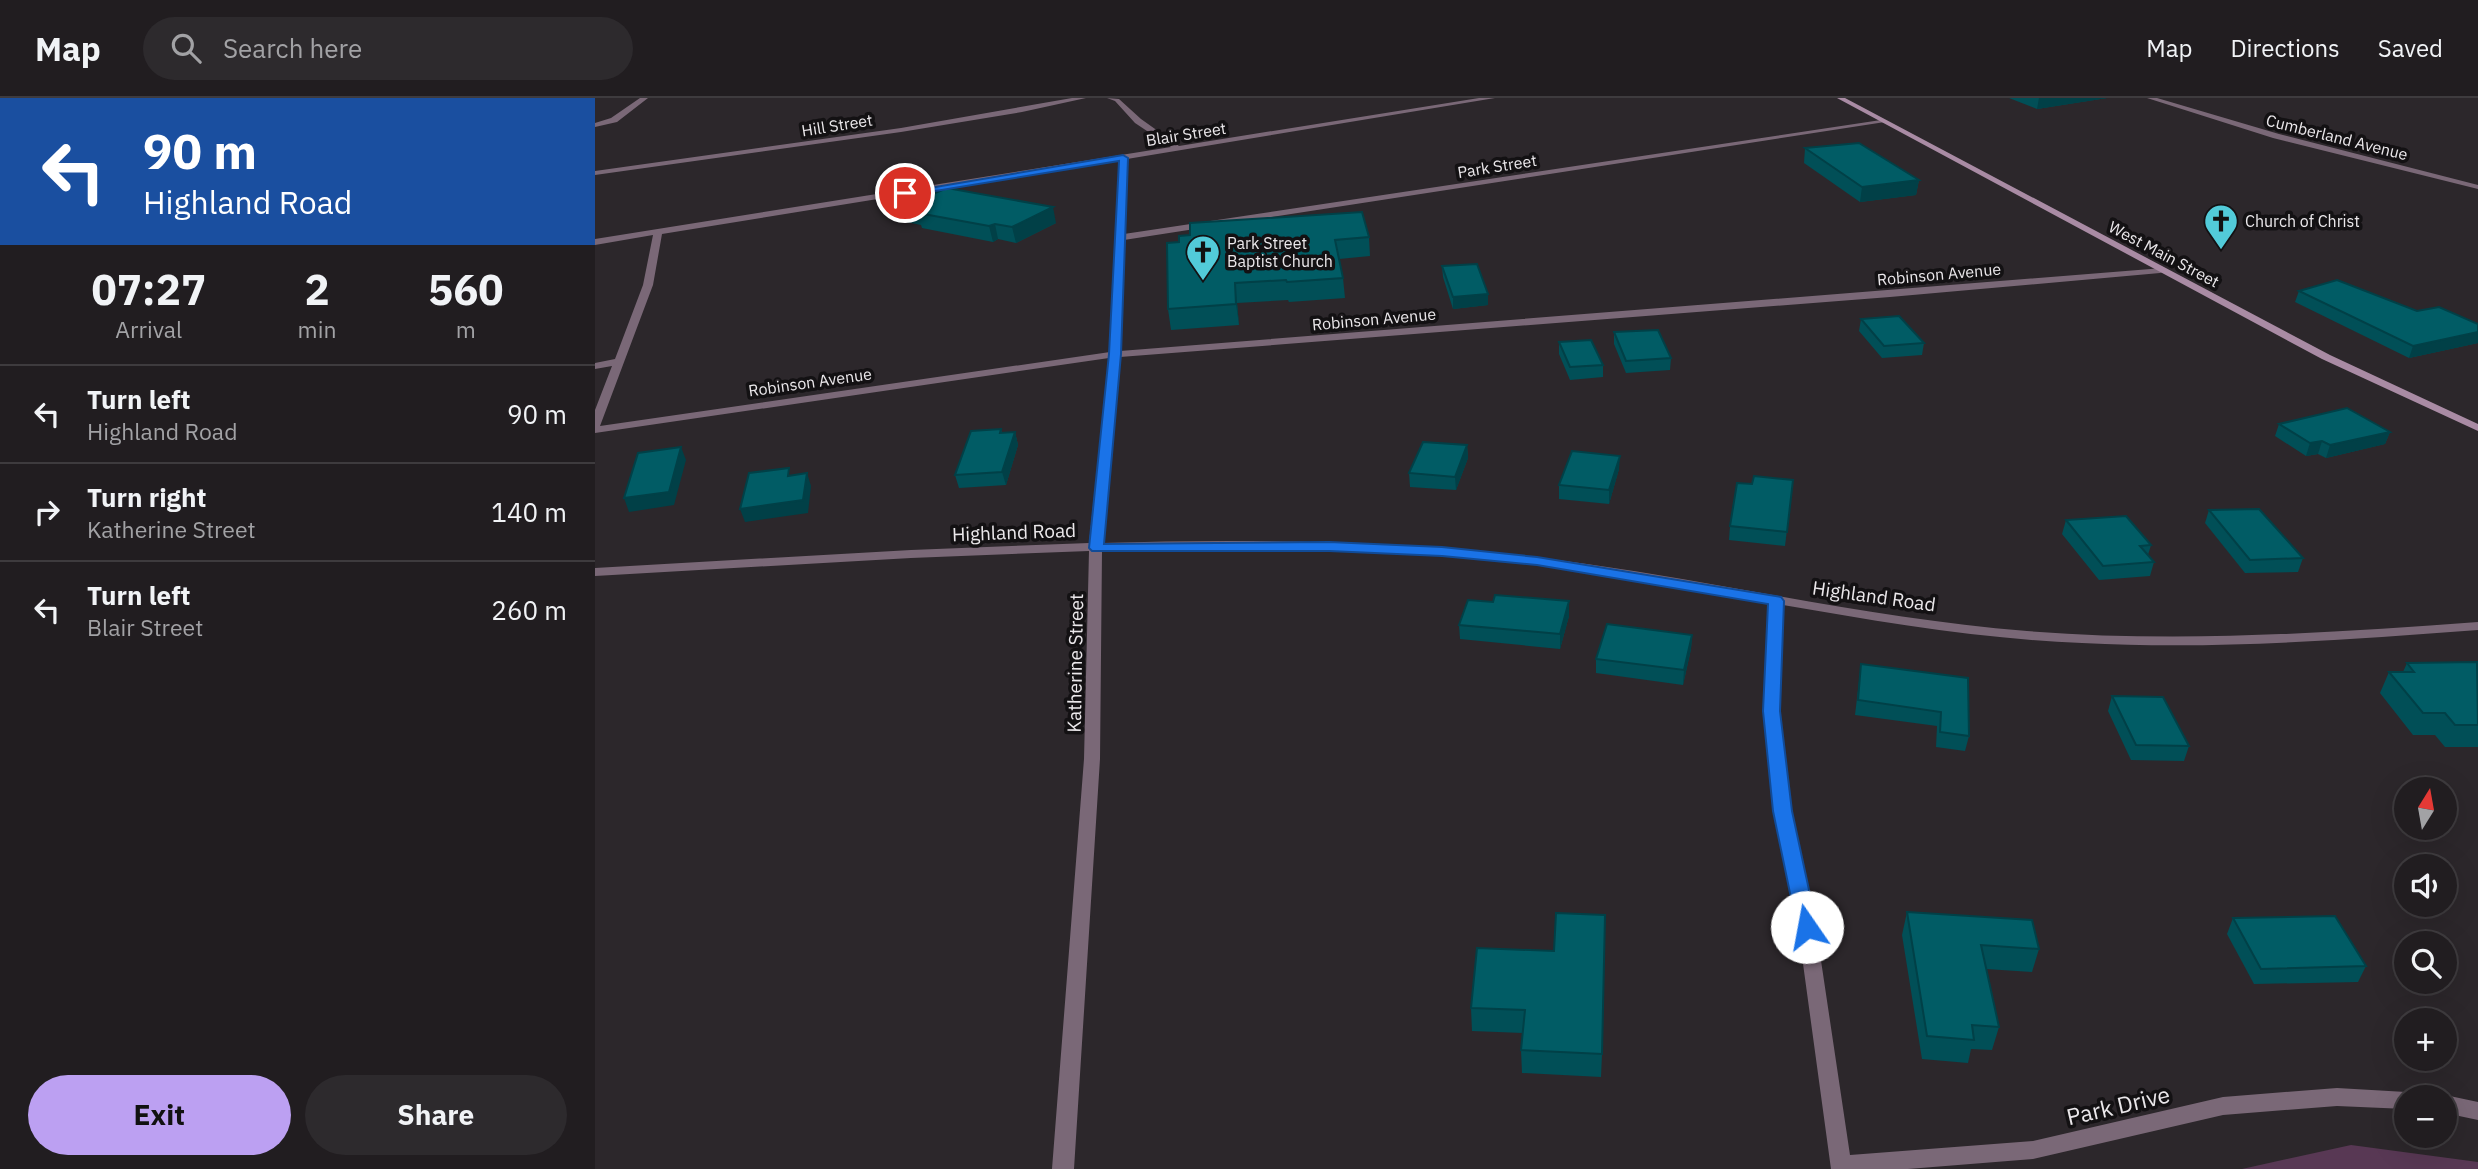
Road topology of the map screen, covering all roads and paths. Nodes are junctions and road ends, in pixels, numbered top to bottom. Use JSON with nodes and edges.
{"nodes":[{"id":1,"x":645,"y":98,"type":"edge"},
{"id":2,"x":1083,"y":98,"type":"edge"},
{"id":3,"x":1110,"y":98,"type":"edge"},
{"id":4,"x":1429,"y":98,"type":"edge"},
{"id":5,"x":1492,"y":98,"type":"edge"},
{"id":6,"x":1840,"y":98,"type":"edge"},
{"id":7,"x":2150,"y":98,"type":"edge"},
{"id":8,"x":1443,"y":106,"type":"junction"},
{"id":9,"x":1881,"y":122,"type":"junction"},
{"id":10,"x":595,"y":125,"type":"edge"},
{"id":11,"x":1178,"y":149,"type":"junction"},
{"id":12,"x":1123,"y":158,"type":"junction"},
{"id":13,"x":595,"y":173,"type":"edge"},
{"id":14,"x":2478,"y":187,"type":"edge"},
{"id":15,"x":659,"y":232,"type":"junction"},
{"id":16,"x":1118,"y":239,"type":"junction"},
{"id":17,"x":595,"y":242,"type":"edge"},
{"id":18,"x":2160,"y":270,"type":"junction"},
{"id":19,"x":1115,"y":354,"type":"junction"},
{"id":20,"x":617,"y":362,"type":"junction"},
{"id":21,"x":595,"y":366,"type":"edge"},
{"id":22,"x":595,"y":428,"type":"edge"},
{"id":23,"x":2478,"y":428,"type":"edge"},
{"id":24,"x":1097,"y":548,"type":"junction"},
{"id":25,"x":595,"y":572,"type":"edge"},
{"id":26,"x":1776,"y":601,"type":"junction"},
{"id":27,"x":2478,"y":626,"type":"edge"},
{"id":28,"x":2394,"y":1100,"type":"edge"},
{"id":29,"x":2457,"y":1107,"type":"edge"},
{"id":30,"x":2478,"y":1111,"type":"edge"},
{"id":31,"x":1842,"y":1167,"type":"edge"},
{"id":32,"x":1063,"y":1169,"type":"edge"}],
"edges":[{"from":1,"to":10,"type":"street"},
{"from":2,"to":13,"type":"street","name":"Hill Street"},
{"from":3,"to":11,"type":"street"},
{"from":4,"to":8,"type":"street"},
{"from":5,"to":8,"type":"street","name":"Blair Street"},
{"from":6,"to":9,"type":"main road","name":"West Main Street"},
{"from":7,"to":14,"type":"street","name":"Cumberland Avenue"},
{"from":8,"to":11,"type":"street","name":"Blair Street"},
{"from":9,"to":16,"type":"street","name":"Park Street"},
{"from":9,"to":18,"type":"main road","name":"West Main Street"},
{"from":11,"to":12,"type":"street","name":"Blair Street"},
{"from":12,"to":15,"type":"street","name":"Blair Street"},
{"from":12,"to":16,"type":"street","name":"Katherine Street"},
{"from":15,"to":17,"type":"street","name":"Blair Street"},
{"from":15,"to":20,"type":"street"},
{"from":16,"to":19,"type":"street","name":"Katherine Street"},
{"from":18,"to":19,"type":"street","name":"Robinson Avenue"},
{"from":18,"to":23,"type":"main road","name":"West Main Street"},
{"from":19,"to":22,"type":"street","name":"Robinson Avenue"},
{"from":19,"to":24,"type":"street","name":"Katherine Street"},
{"from":20,"to":21,"type":"street"},
{"from":20,"to":22,"type":"street"},
{"from":24,"to":25,"type":"street","name":"Highland Road"},
{"from":24,"to":26,"type":"street","name":"Highland Road"},
{"from":24,"to":32,"type":"street","name":"Katherine Street"},
{"from":26,"to":27,"type":"street","name":"Highland Road"},
{"from":26,"to":31,"type":"street"},
{"from":28,"to":31,"type":"street","name":"Park Drive"},
{"from":29,"to":30,"type":"street"}]}
